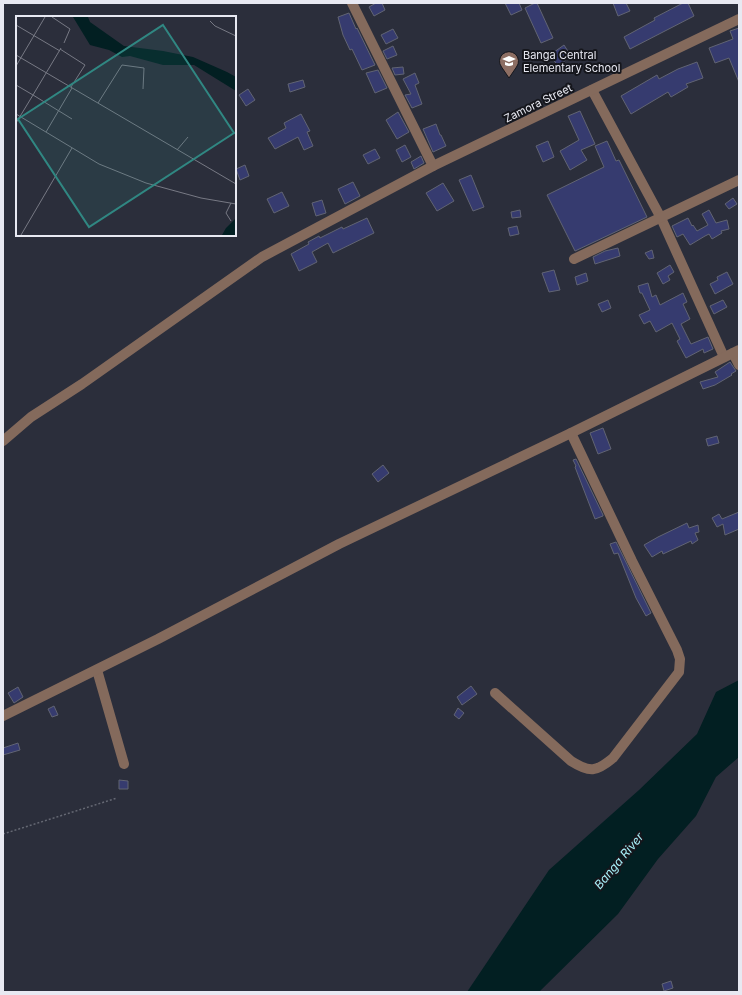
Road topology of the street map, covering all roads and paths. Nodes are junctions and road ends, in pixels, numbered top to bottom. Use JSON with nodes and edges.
{"nodes":[{"id":1,"x":352,"y":3,"type":"edge"},
{"id":2,"x":739,"y":19,"type":"edge"},
{"id":3,"x":592,"y":90,"type":"junction"},
{"id":4,"x":433,"y":166,"type":"junction"},
{"id":5,"x":739,"y":180,"type":"edge"},
{"id":6,"x":661,"y":218,"type":"junction"},
{"id":7,"x":574,"y":259,"type":"dead end"},
{"id":8,"x":732,"y":353,"type":"edge"},
{"id":9,"x":739,"y":366,"type":"edge"},
{"id":10,"x":571,"y":433,"type":"junction"},
{"id":11,"x":3,"y":441,"type":"edge"},
{"id":12,"x":97,"y":670,"type":"junction"},
{"id":13,"x":495,"y":693,"type":"dead end"},
{"id":14,"x":3,"y":716,"type":"edge"},
{"id":15,"x":124,"y":764,"type":"dead end"},
{"id":16,"x":117,"y":798,"type":"dead end"},
{"id":17,"x":3,"y":834,"type":"edge"}],
"edges":[{"from":1,"to":4,"type":"street"},
{"from":2,"to":3,"type":"street","name":"Zamora Street"},
{"from":3,"to":4,"type":"street","name":"Zamora Street"},
{"from":3,"to":6,"type":"street"},
{"from":4,"to":11,"type":"street","name":"Zamora Street"},
{"from":5,"to":6,"type":"street"},
{"from":6,"to":7,"type":"street"},
{"from":6,"to":8,"type":"street"},
{"from":8,"to":9,"type":"street"},
{"from":8,"to":10,"type":"street"},
{"from":10,"to":12,"type":"street"},
{"from":10,"to":13,"type":"street"},
{"from":12,"to":14,"type":"street"},
{"from":12,"to":15,"type":"street"},
{"from":16,"to":17,"type":"path"}]}
